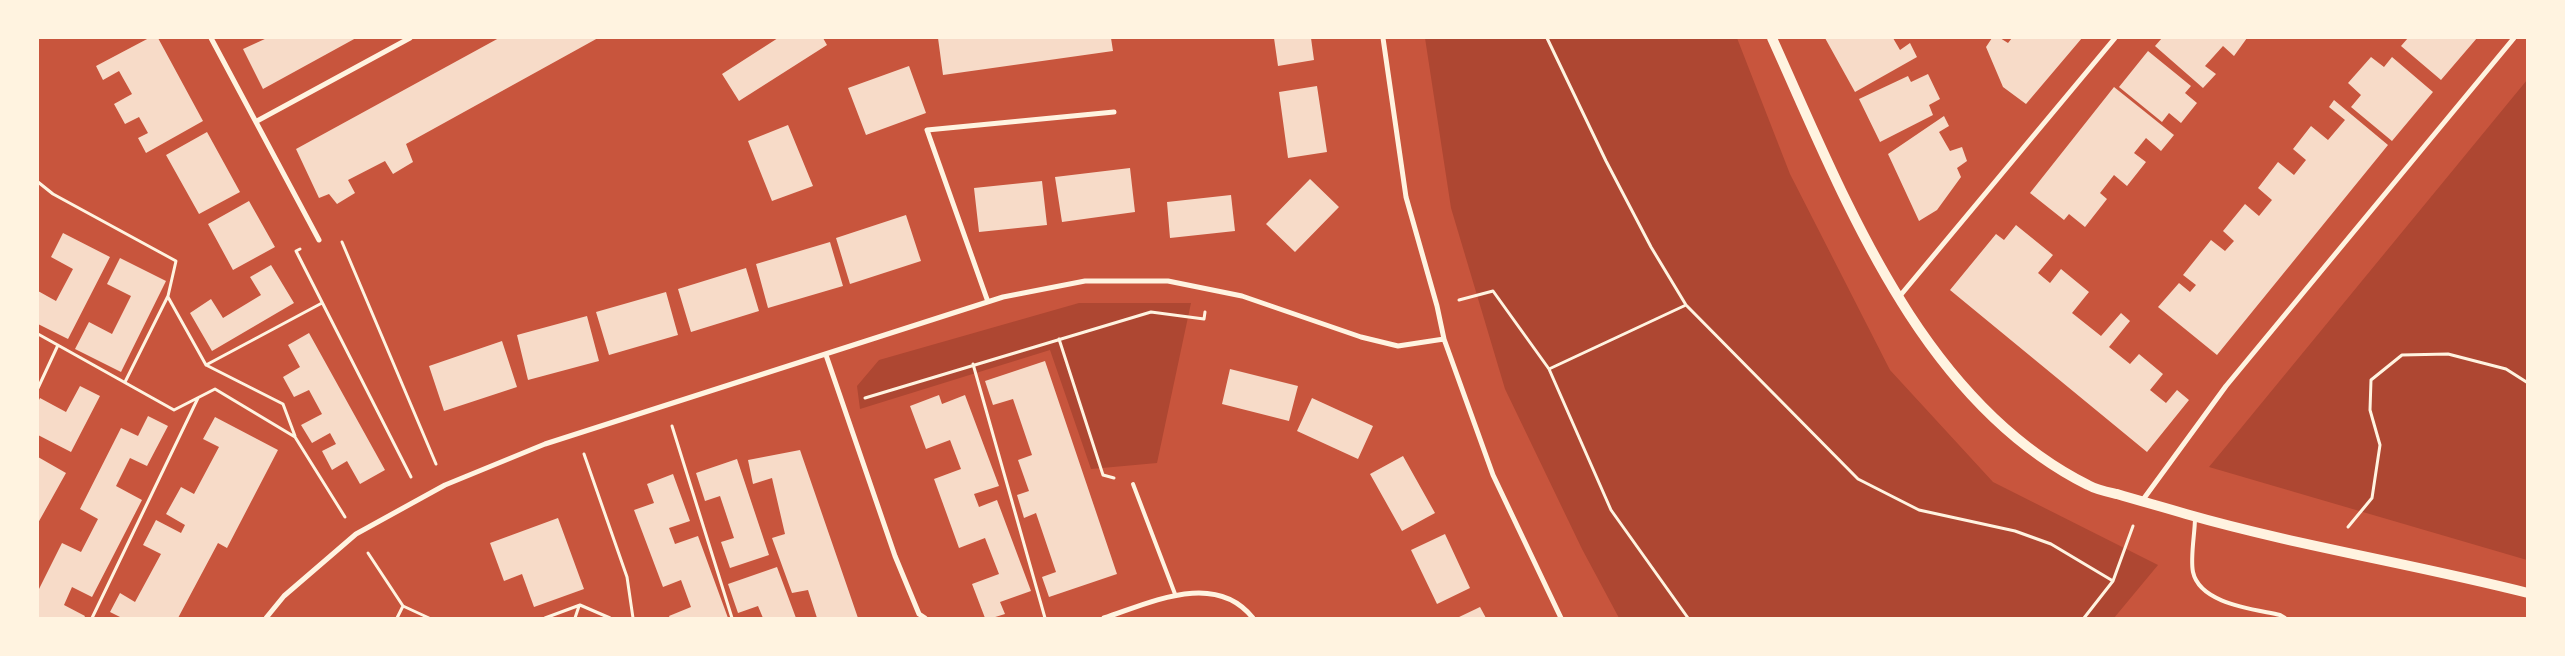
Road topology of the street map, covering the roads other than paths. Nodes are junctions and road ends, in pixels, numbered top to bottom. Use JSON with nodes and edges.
{"nodes":[{"id":1,"x":211,"y":38,"type":"edge"},
{"id":2,"x":410,"y":38,"type":"edge"},
{"id":3,"x":1382,"y":38,"type":"edge"},
{"id":4,"x":1772,"y":38,"type":"edge"},
{"id":5,"x":2115,"y":38,"type":"edge"},
{"id":6,"x":2514,"y":38,"type":"edge"},
{"id":7,"x":1114,"y":112,"type":"dead end"},
{"id":8,"x":257,"y":121,"type":"junction"},
{"id":9,"x":319,"y":240,"type":"road end"},
{"id":10,"x":1898,"y":298,"type":"junction"},
{"id":11,"x":988,"y":302,"type":"junction"},
{"id":12,"x":1444,"y":339,"type":"junction"},
{"id":13,"x":826,"y":355,"type":"junction"},
{"id":14,"x":1133,"y":484,"type":"road end"},
{"id":15,"x":2142,"y":502,"type":"junction"},
{"id":16,"x":2195,"y":516,"type":"junction"},
{"id":17,"x":2528,"y":593,"type":"edge"},
{"id":18,"x":1175,"y":594,"type":"junction"},
{"id":19,"x":266,"y":618,"type":"edge"},
{"id":20,"x":925,"y":618,"type":"edge"},
{"id":21,"x":1104,"y":618,"type":"edge"},
{"id":22,"x":1253,"y":618,"type":"edge"},
{"id":23,"x":1561,"y":618,"type":"edge"},
{"id":24,"x":2285,"y":618,"type":"edge"}],
"edges":[{"from":1,"to":8,"type":"street"},
{"from":2,"to":8,"type":"street"},
{"from":3,"to":12,"type":"street"},
{"from":4,"to":10,"type":"main road"},
{"from":5,"to":10,"type":"street"},
{"from":6,"to":15,"type":"street"},
{"from":7,"to":11,"type":"street"},
{"from":8,"to":9,"type":"street"},
{"from":10,"to":15,"type":"main road"},
{"from":11,"to":12,"type":"street"},
{"from":11,"to":13,"type":"street"},
{"from":12,"to":23,"type":"street"},
{"from":13,"to":19,"type":"street"},
{"from":13,"to":20,"type":"street"},
{"from":14,"to":18,"type":"lane"},
{"from":15,"to":16,"type":"main road"},
{"from":16,"to":17,"type":"main road"},
{"from":16,"to":24,"type":"lane"},
{"from":18,"to":21,"type":"street"},
{"from":18,"to":22,"type":"street"}]}
